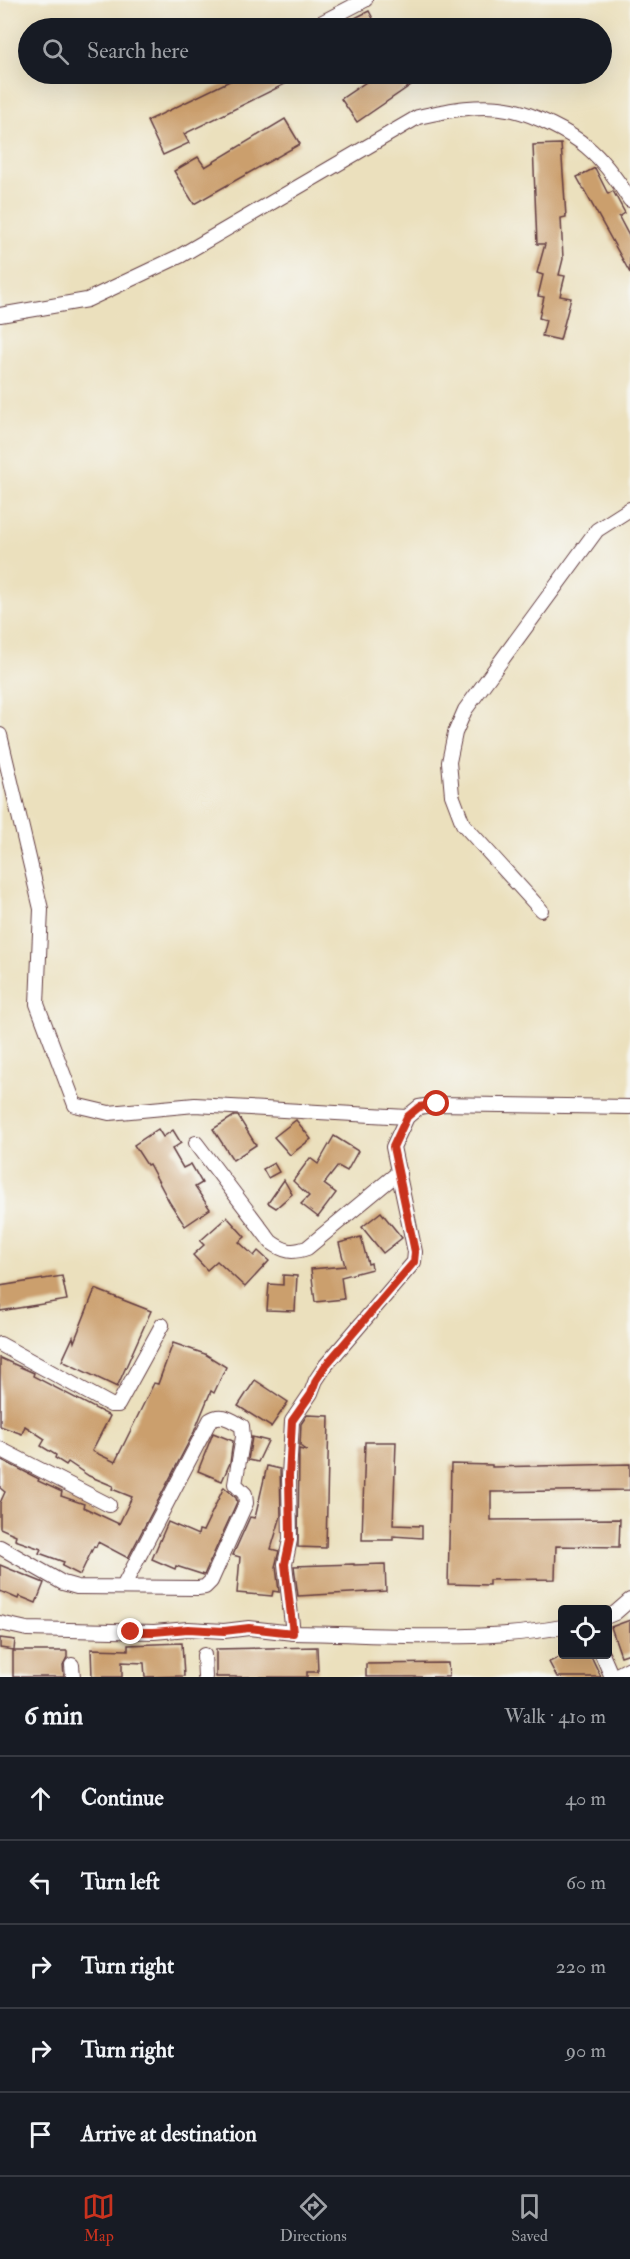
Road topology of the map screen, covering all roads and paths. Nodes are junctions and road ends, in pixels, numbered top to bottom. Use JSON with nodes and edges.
{"nodes":[{"id":1,"x":365,"y":0,"type":"edge"},
{"id":2,"x":330,"y":18,"type":"edge"},
{"id":3,"x":630,"y":200,"type":"edge"},
{"id":4,"x":0,"y":315,"type":"edge"},
{"id":5,"x":630,"y":509,"type":"edge"},
{"id":6,"x":0,"y":735,"type":"edge"},
{"id":7,"x":541,"y":910,"type":"dead end"},
{"id":8,"x":630,"y":1107,"type":"edge"},
{"id":9,"x":407,"y":1117,"type":"junction"},
{"id":10,"x":196,"y":1143,"type":"dead end"},
{"id":11,"x":399,"y":1172,"type":"junction"},
{"id":12,"x":162,"y":1325,"type":"dead end"},
{"id":13,"x":0,"y":1344,"type":"edge"},
{"id":14,"x":0,"y":1449,"type":"edge"},
{"id":15,"x":109,"y":1505,"type":"dead end"},
{"id":16,"x":0,"y":1546,"type":"edge"},
{"id":17,"x":123,"y":1587,"type":"junction"},
{"id":18,"x":630,"y":1600,"type":"edge"},
{"id":19,"x":612,"y":1614,"type":"edge"},
{"id":20,"x":0,"y":1623,"type":"edge"},
{"id":21,"x":558,"y":1628,"type":"edge"},
{"id":22,"x":293,"y":1633,"type":"junction"},
{"id":23,"x":204,"y":1655,"type":"dead end"},
{"id":24,"x":604,"y":1659,"type":"edge"},
{"id":25,"x":630,"y":1668,"type":"edge"},
{"id":26,"x":205,"y":1677,"type":"edge"},
{"id":27,"x":613,"y":1677,"type":"edge"}],
"edges":[{"from":1,"to":2,"type":"street"},
{"from":3,"to":4,"type":"street"},
{"from":5,"to":7,"type":"street"},
{"from":6,"to":9,"type":"street"},
{"from":8,"to":9,"type":"street"},
{"from":9,"to":11,"type":"street"},
{"from":10,"to":11,"type":"street"},
{"from":11,"to":22,"type":"street"},
{"from":12,"to":13,"type":"street"},
{"from":14,"to":15,"type":"street"},
{"from":16,"to":17,"type":"street"},
{"from":17,"to":17,"type":"street"},
{"from":18,"to":19,"type":"street"},
{"from":20,"to":22,"type":"street"},
{"from":21,"to":22,"type":"street"},
{"from":23,"to":26,"type":"street"},
{"from":24,"to":27,"type":"street"},
{"from":25,"to":27,"type":"street"}]}
